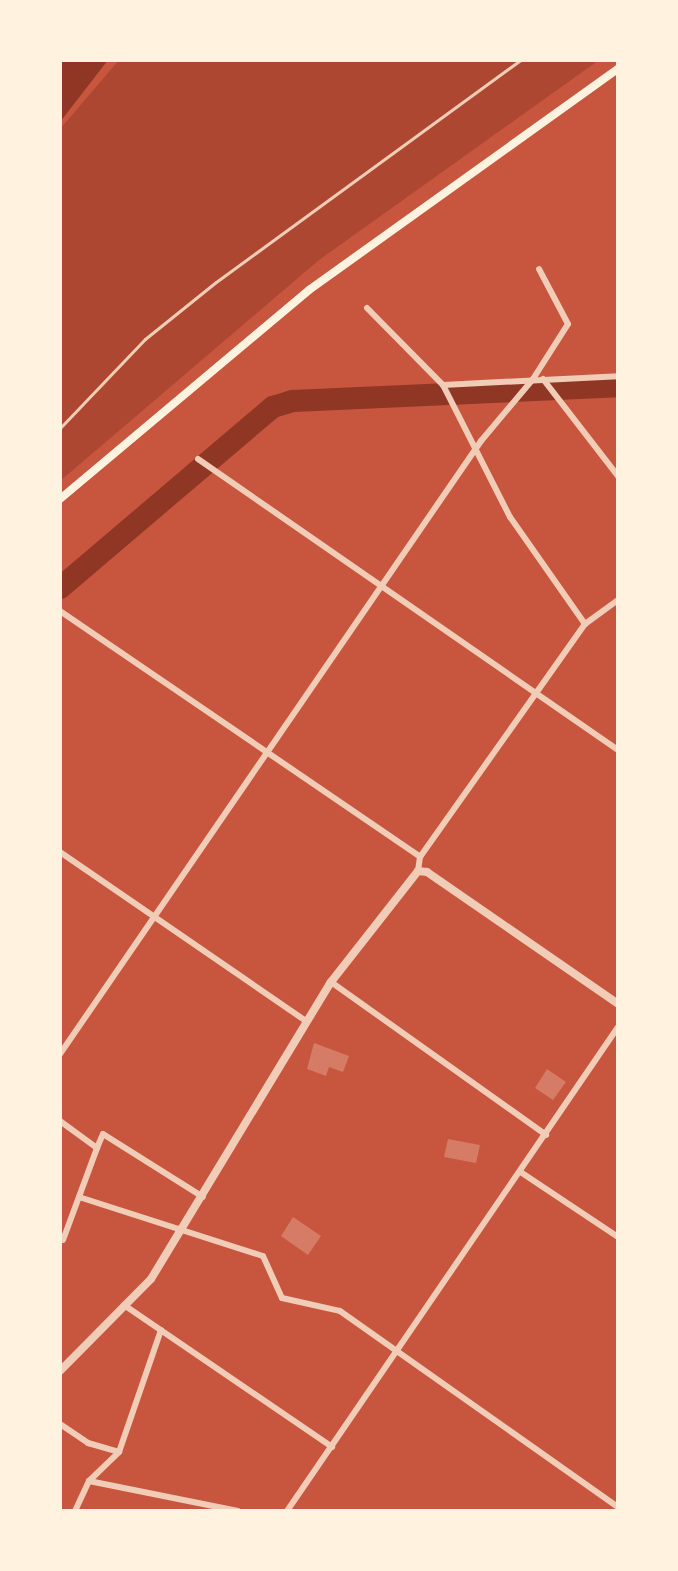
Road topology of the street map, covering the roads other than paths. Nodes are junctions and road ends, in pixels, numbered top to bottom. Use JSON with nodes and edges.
{"nodes":[{"id":1,"x":520,"y":60,"type":"edge"},
{"id":2,"x":618,"y":69,"type":"edge"},
{"id":3,"x":539,"y":269,"type":"dead end"},
{"id":4,"x":367,"y":308,"type":"dead end"},
{"id":5,"x":618,"y":376,"type":"edge"},
{"id":6,"x":543,"y":379,"type":"junction"},
{"id":7,"x":532,"y":380,"type":"junction"},
{"id":8,"x":443,"y":385,"type":"junction"},
{"id":9,"x":60,"y":428,"type":"edge"},
{"id":10,"x":475,"y":450,"type":"junction"},
{"id":11,"x":198,"y":459,"type":"dead end"},
{"id":12,"x":618,"y":476,"type":"edge"},
{"id":13,"x":60,"y":499,"type":"edge"},
{"id":14,"x":381,"y":585,"type":"junction"},
{"id":15,"x":618,"y":600,"type":"edge"},
{"id":16,"x":60,"y":611,"type":"edge"},
{"id":17,"x":585,"y":624,"type":"junction"},
{"id":18,"x":536,"y":694,"type":"junction"},
{"id":19,"x":618,"y":750,"type":"edge"},
{"id":20,"x":268,"y":752,"type":"junction"},
{"id":21,"x":60,"y":852,"type":"edge"},
{"id":22,"x":420,"y":857,"type":"junction"},
{"id":23,"x":418,"y":871,"type":"junction"},
{"id":24,"x":155,"y":918,"type":"junction"},
{"id":25,"x":331,"y":982,"type":"junction"},
{"id":26,"x":618,"y":1004,"type":"edge"},
{"id":27,"x":306,"y":1021,"type":"junction"},
{"id":28,"x":618,"y":1027,"type":"edge"},
{"id":29,"x":60,"y":1054,"type":"edge"},
{"id":30,"x":60,"y":1121,"type":"edge"},
{"id":31,"x":546,"y":1135,"type":"junction"},
{"id":32,"x":97,"y":1148,"type":"junction"},
{"id":33,"x":522,"y":1173,"type":"junction"},
{"id":34,"x":79,"y":1197,"type":"junction"},
{"id":35,"x":203,"y":1197,"type":"junction"},
{"id":36,"x":182,"y":1231,"type":"junction"},
{"id":37,"x":618,"y":1237,"type":"edge"},
{"id":38,"x":63,"y":1240,"type":"dead end"},
{"id":39,"x":124,"y":1305,"type":"junction"},
{"id":40,"x":160,"y":1330,"type":"junction"},
{"id":41,"x":397,"y":1353,"type":"junction"},
{"id":42,"x":60,"y":1371,"type":"edge"},
{"id":43,"x":60,"y":1424,"type":"edge"},
{"id":44,"x":332,"y":1447,"type":"junction"},
{"id":45,"x":119,"y":1452,"type":"junction"},
{"id":46,"x":89,"y":1481,"type":"junction"},
{"id":47,"x":618,"y":1507,"type":"edge"},
{"id":48,"x":75,"y":1511,"type":"edge"},
{"id":49,"x":238,"y":1511,"type":"edge"},
{"id":50,"x":287,"y":1511,"type":"edge"}],
"edges":[{"from":1,"to":9,"type":"lane"},
{"from":2,"to":13,"type":"main road"},
{"from":3,"to":7,"type":"street"},
{"from":4,"to":8,"type":"street"},
{"from":5,"to":6,"type":"street"},
{"from":6,"to":7,"type":"street"},
{"from":6,"to":12,"type":"street"},
{"from":7,"to":8,"type":"street"},
{"from":7,"to":10,"type":"street"},
{"from":8,"to":10,"type":"street"},
{"from":10,"to":14,"type":"street"},
{"from":10,"to":17,"type":"street"},
{"from":11,"to":14,"type":"street"},
{"from":14,"to":18,"type":"street"},
{"from":14,"to":20,"type":"street"},
{"from":15,"to":17,"type":"street"},
{"from":16,"to":20,"type":"street"},
{"from":17,"to":18,"type":"street"},
{"from":18,"to":19,"type":"street"},
{"from":18,"to":22,"type":"street"},
{"from":20,"to":22,"type":"street"},
{"from":20,"to":24,"type":"street"},
{"from":21,"to":24,"type":"street"},
{"from":22,"to":23,"type":"street"},
{"from":23,"to":25,"type":"street"},
{"from":23,"to":26,"type":"street"},
{"from":24,"to":27,"type":"street"},
{"from":24,"to":29,"type":"street"},
{"from":25,"to":27,"type":"street"},
{"from":25,"to":31,"type":"street"},
{"from":27,"to":35,"type":"street"},
{"from":28,"to":31,"type":"street"},
{"from":30,"to":32,"type":"street"},
{"from":31,"to":33,"type":"street"},
{"from":32,"to":34,"type":"street"},
{"from":32,"to":35,"type":"street"},
{"from":33,"to":37,"type":"street"},
{"from":33,"to":41,"type":"street"},
{"from":34,"to":36,"type":"street"},
{"from":34,"to":38,"type":"street"},
{"from":35,"to":36,"type":"street"},
{"from":36,"to":39,"type":"street"},
{"from":36,"to":41,"type":"street"},
{"from":39,"to":40,"type":"street"},
{"from":39,"to":42,"type":"street"},
{"from":40,"to":44,"type":"street"},
{"from":40,"to":45,"type":"street"},
{"from":41,"to":44,"type":"street"},
{"from":41,"to":47,"type":"street"},
{"from":43,"to":45,"type":"street"},
{"from":44,"to":50,"type":"street"},
{"from":45,"to":46,"type":"street"},
{"from":46,"to":48,"type":"street"},
{"from":46,"to":49,"type":"street"}]}
